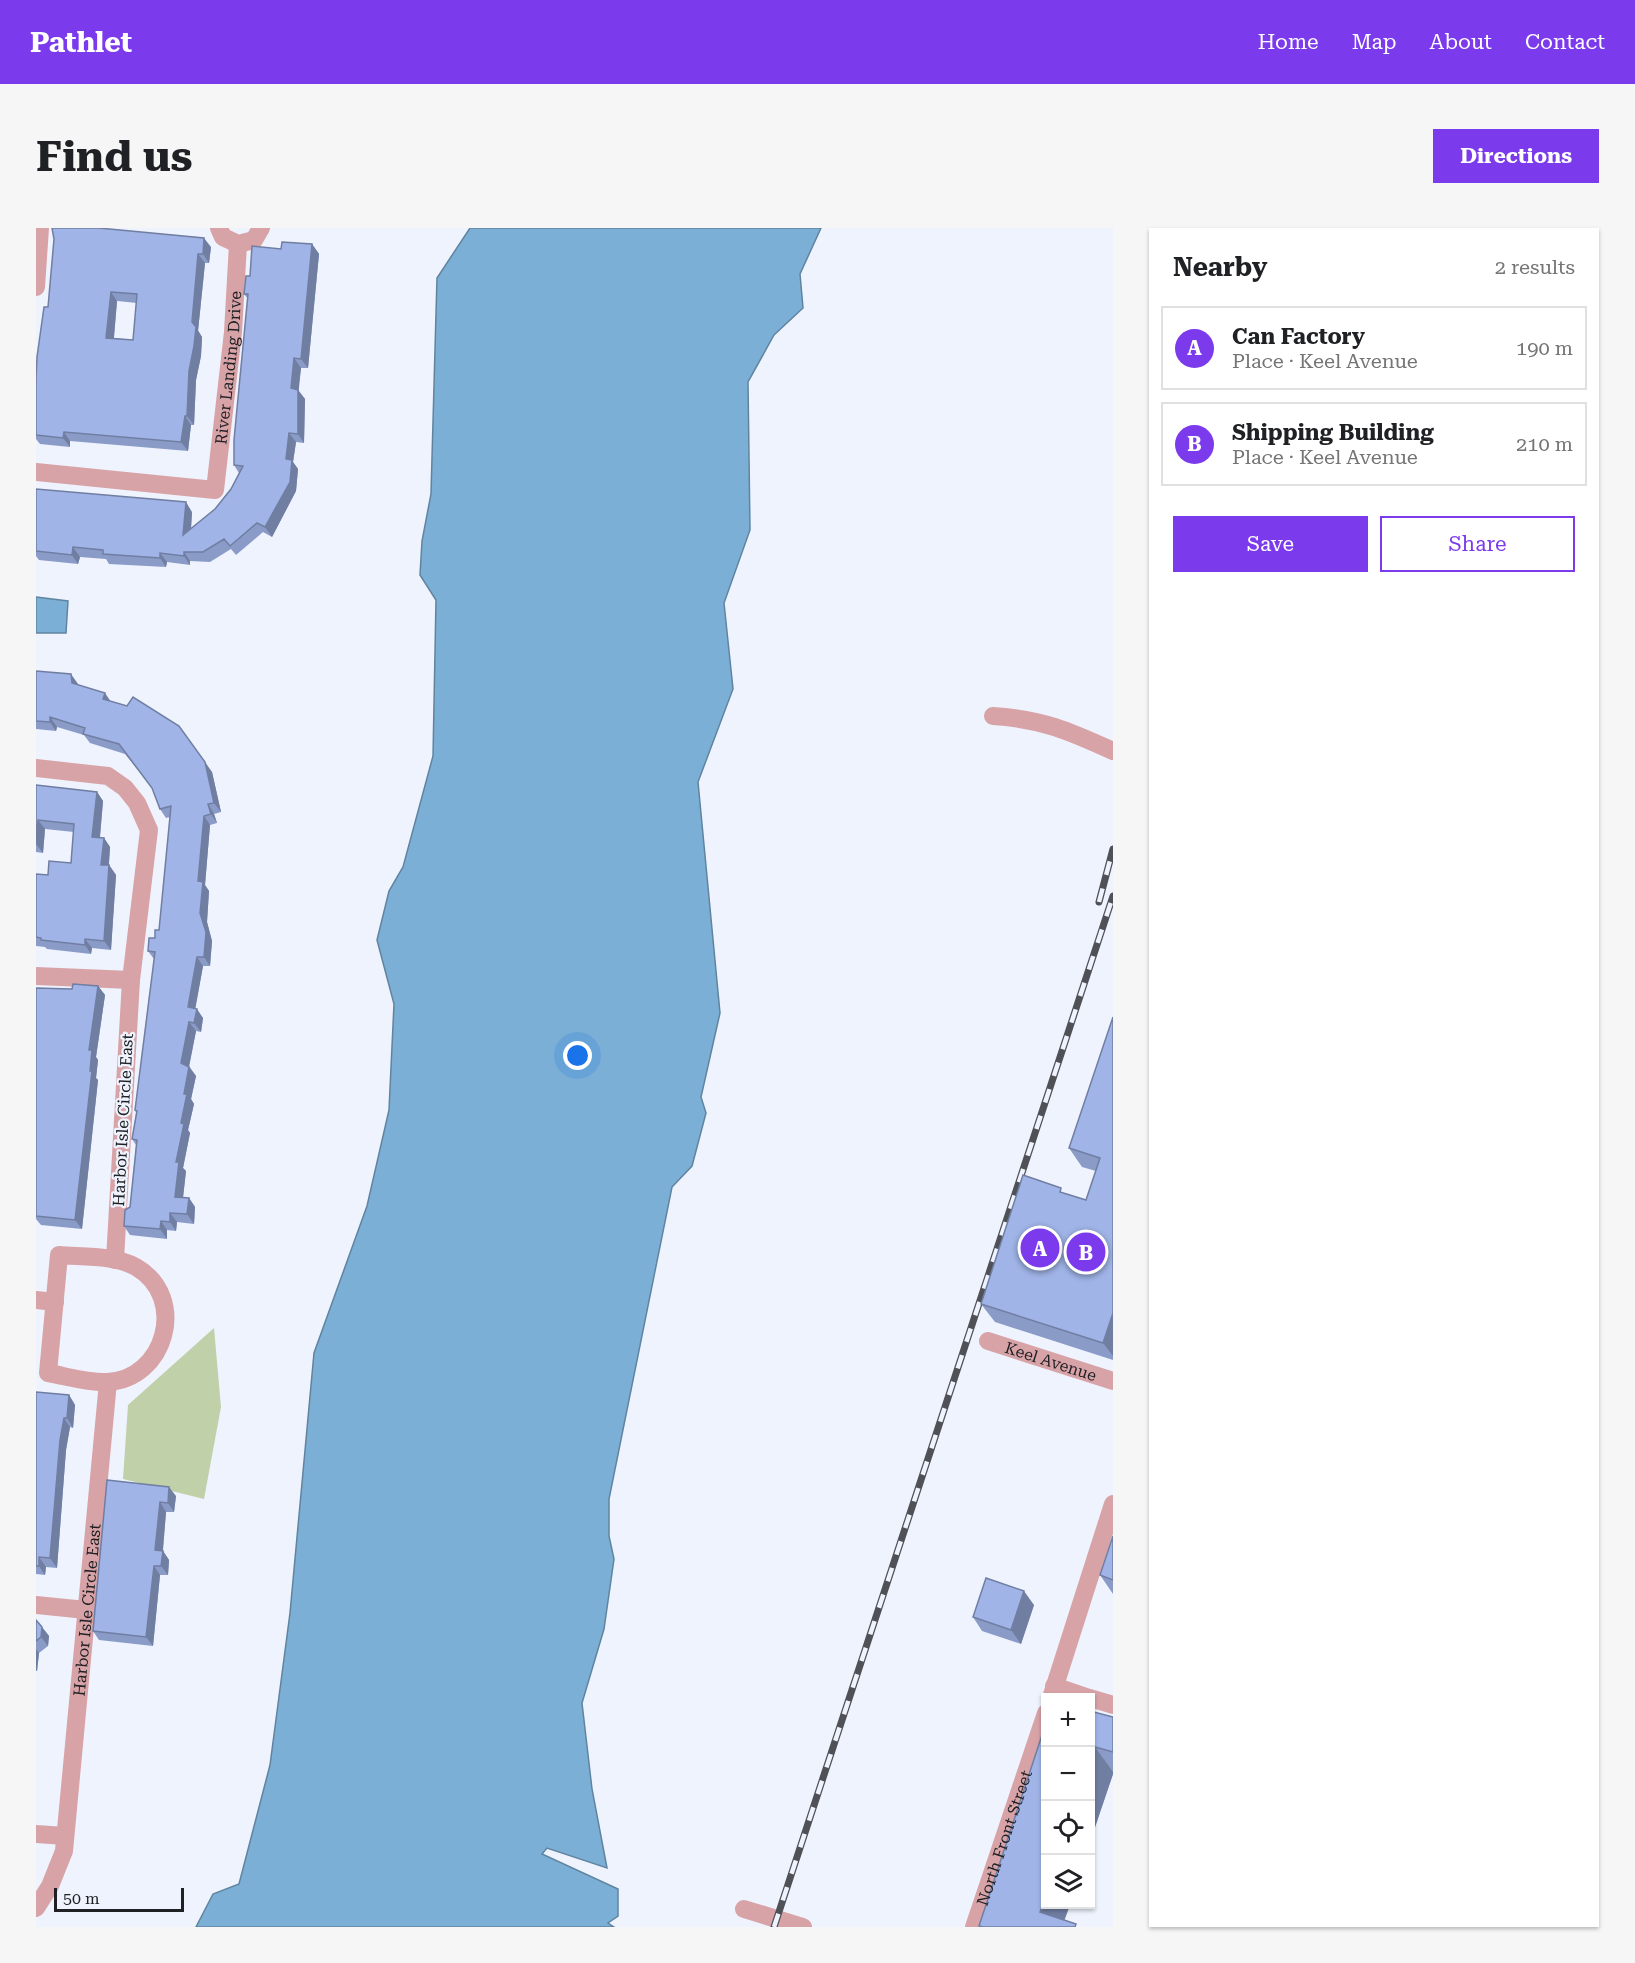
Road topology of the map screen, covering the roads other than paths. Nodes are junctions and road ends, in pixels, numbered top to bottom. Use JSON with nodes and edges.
{"nodes":[{"id":1,"x":40,"y":228,"type":"edge"},
{"id":2,"x":219,"y":228,"type":"edge"},
{"id":3,"x":261,"y":228,"type":"edge"},
{"id":4,"x":238,"y":244,"type":"junction"},
{"id":5,"x":36,"y":287,"type":"edge"},
{"id":6,"x":36,"y":472,"type":"edge"},
{"id":7,"x":993,"y":716,"type":"dead end"},
{"id":8,"x":1113,"y":751,"type":"edge"},
{"id":9,"x":36,"y":768,"type":"edge"},
{"id":10,"x":36,"y":976,"type":"edge"},
{"id":11,"x":131,"y":980,"type":"junction"},
{"id":12,"x":115,"y":1260,"type":"junction"},
{"id":13,"x":36,"y":1300,"type":"edge"},
{"id":14,"x":55,"y":1302,"type":"junction"},
{"id":15,"x":44,"y":1330,"type":"edge"},
{"id":16,"x":988,"y":1341,"type":"dead end"},
{"id":17,"x":1113,"y":1381,"type":"edge"},
{"id":18,"x":108,"y":1382,"type":"junction"},
{"id":19,"x":1113,"y":1504,"type":"edge"},
{"id":20,"x":36,"y":1605,"type":"edge"},
{"id":21,"x":86,"y":1610,"type":"junction"},
{"id":22,"x":1052,"y":1692,"type":"edge"},
{"id":23,"x":1095,"y":1700,"type":"edge"},
{"id":24,"x":1113,"y":1705,"type":"edge"},
{"id":25,"x":1041,"y":1728,"type":"edge"},
{"id":26,"x":36,"y":1834,"type":"edge"},
{"id":27,"x":65,"y":1836,"type":"junction"},
{"id":28,"x":36,"y":1908,"type":"edge"},
{"id":29,"x":744,"y":1909,"type":"dead end"},
{"id":30,"x":803,"y":1927,"type":"edge"},
{"id":31,"x":974,"y":1927,"type":"edge"}],
"edges":[{"from":1,"to":5,"type":"street"},
{"from":2,"to":4,"type":"street"},
{"from":3,"to":4,"type":"street"},
{"from":4,"to":6,"type":"street","name":"River Landing Drive"},
{"from":7,"to":8,"type":"street"},
{"from":9,"to":11,"type":"street","name":"Harbor Isle Circle East"},
{"from":10,"to":11,"type":"street"},
{"from":11,"to":12,"type":"street","name":"Harbor Isle Circle East"},
{"from":12,"to":14,"type":"street"},
{"from":12,"to":18,"type":"street"},
{"from":13,"to":14,"type":"street"},
{"from":14,"to":15,"type":"street"},
{"from":15,"to":18,"type":"street"},
{"from":16,"to":17,"type":"street","name":"Keel Avenue"},
{"from":18,"to":21,"type":"street","name":"Harbor Isle Circle East"},
{"from":19,"to":22,"type":"street"},
{"from":20,"to":21,"type":"street"},
{"from":21,"to":27,"type":"street","name":"Harbor Isle Circle East"},
{"from":23,"to":24,"type":"street"},
{"from":25,"to":31,"type":"street","name":"North Front Street"},
{"from":26,"to":27,"type":"street"},
{"from":27,"to":28,"type":"street","name":"Harbor Isle Circle East"},
{"from":29,"to":30,"type":"street"}]}
